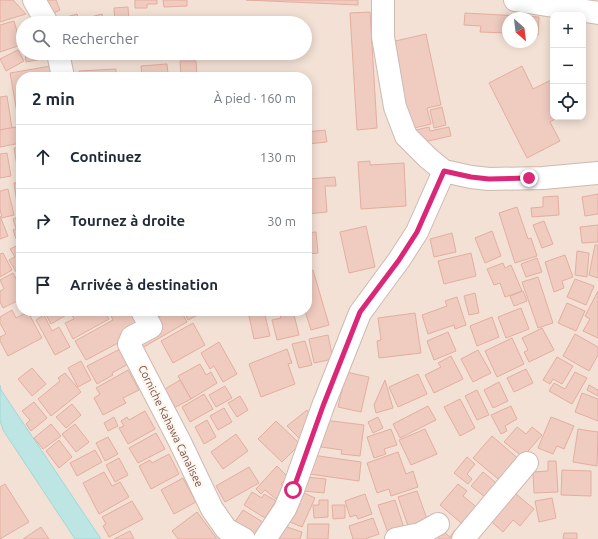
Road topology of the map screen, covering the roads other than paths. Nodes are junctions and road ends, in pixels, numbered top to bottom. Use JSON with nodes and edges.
{"nodes":[{"id":1,"x":34,"y":0,"type":"edge"},
{"id":2,"x":383,"y":0,"type":"edge"},
{"id":3,"x":515,"y":0,"type":"edge"},
{"id":4,"x":598,"y":13,"type":"edge"},
{"id":5,"x":43,"y":16,"type":"edge"},
{"id":6,"x":59,"y":60,"type":"edge"},
{"id":7,"x":62,"y":72,"type":"edge"},
{"id":8,"x":444,"y":171,"type":"junction"},
{"id":9,"x":598,"y":173,"type":"edge"},
{"id":10,"x":145,"y":316,"type":"edge"},
{"id":11,"x":527,"y":463,"type":"dead end"},
{"id":12,"x":438,"y":524,"type":"dead end"},
{"id":13,"x":244,"y":539,"type":"edge"},
{"id":14,"x":265,"y":539,"type":"edge"},
{"id":15,"x":396,"y":539,"type":"edge"},
{"id":16,"x":463,"y":539,"type":"edge"}],
"edges":[{"from":1,"to":5,"type":"street"},
{"from":2,"to":8,"type":"street"},
{"from":3,"to":4,"type":"street"},
{"from":6,"to":7,"type":"street"},
{"from":8,"to":9,"type":"street"},
{"from":8,"to":14,"type":"street"},
{"from":10,"to":13,"type":"street","name":"Corniche Kahawa Canalisee"},
{"from":11,"to":16,"type":"street"},
{"from":12,"to":15,"type":"street"}]}
